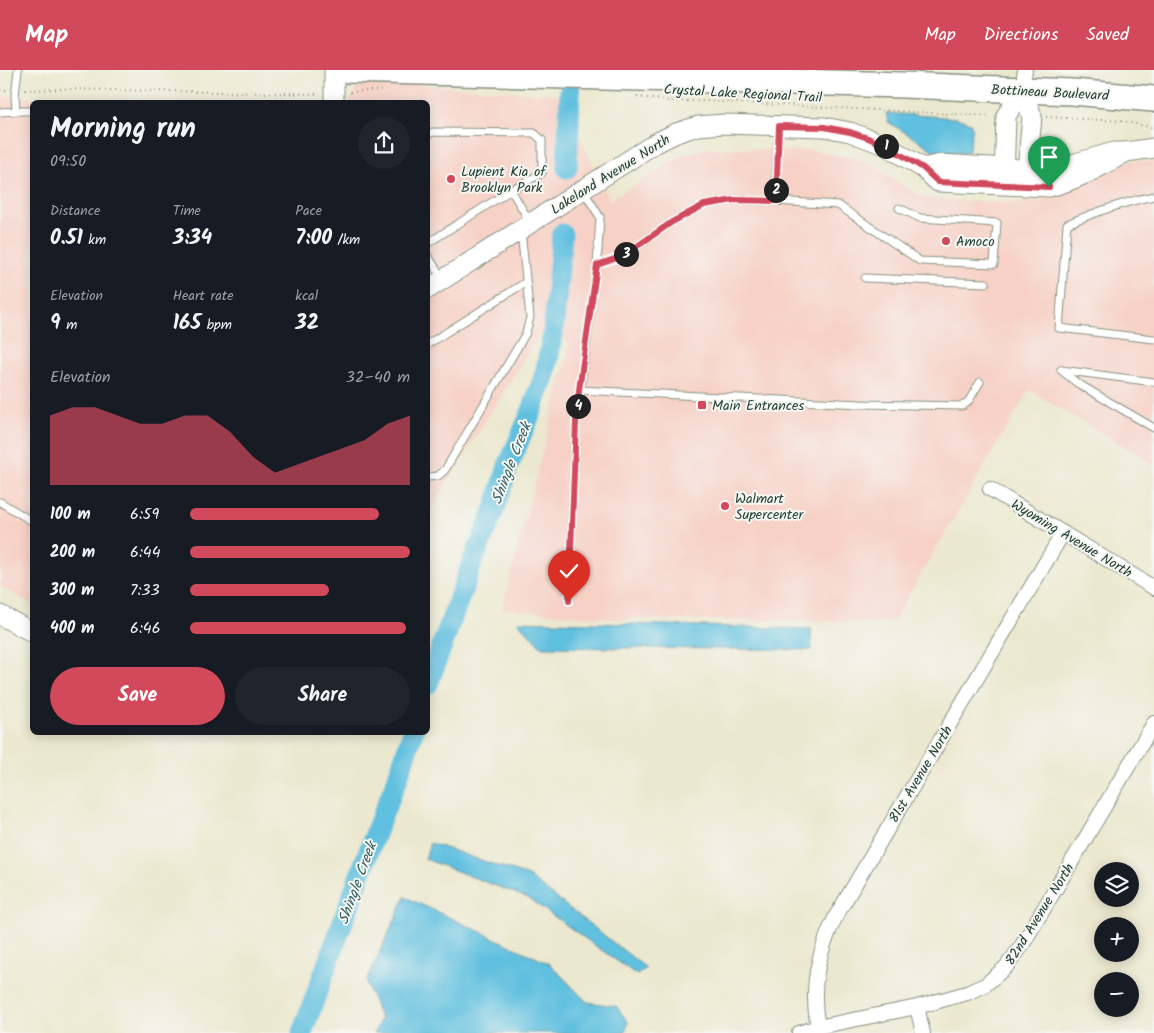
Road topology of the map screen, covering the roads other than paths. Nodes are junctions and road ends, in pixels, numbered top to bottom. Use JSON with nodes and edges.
{"nodes":[{"id":1,"x":18,"y":70,"type":"edge"},
{"id":2,"x":334,"y":70,"type":"edge"},
{"id":3,"x":347,"y":70,"type":"edge"},
{"id":4,"x":1024,"y":80,"type":"edge"},
{"id":5,"x":334,"y":98,"type":"edge"},
{"id":6,"x":1154,"y":99,"type":"edge"},
{"id":7,"x":16,"y":111,"type":"junction"},
{"id":8,"x":30,"y":111,"type":"edge"},
{"id":9,"x":0,"y":112,"type":"edge"},
{"id":10,"x":779,"y":126,"type":"junction"},
{"id":11,"x":430,"y":134,"type":"edge"},
{"id":12,"x":1154,"y":148,"type":"edge"},
{"id":13,"x":1004,"y":177,"type":"junction"},
{"id":14,"x":1027,"y":178,"type":"junction"},
{"id":15,"x":512,"y":190,"type":"junction"},
{"id":16,"x":582,"y":190,"type":"junction"},
{"id":17,"x":1154,"y":196,"type":"edge"},
{"id":18,"x":776,"y":201,"type":"junction"},
{"id":19,"x":900,"y":208,"type":"dead end"},
{"id":20,"x":526,"y":226,"type":"junction"},
{"id":21,"x":430,"y":242,"type":"edge"},
{"id":22,"x":430,"y":264,"type":"edge"},
{"id":23,"x":597,"y":265,"type":"junction"},
{"id":24,"x":866,"y":278,"type":"dead end"},
{"id":25,"x":526,"y":282,"type":"junction"},
{"id":26,"x":986,"y":283,"type":"dead end"},
{"id":27,"x":435,"y":284,"type":"edge"},
{"id":28,"x":1154,"y":339,"type":"edge"},
{"id":29,"x":430,"y":343,"type":"edge"},
{"id":30,"x":980,"y":382,"type":"dead end"},
{"id":31,"x":1154,"y":382,"type":"edge"},
{"id":32,"x":579,"y":390,"type":"junction"},
{"id":33,"x":1154,"y":428,"type":"edge"},
{"id":34,"x":430,"y":477,"type":"edge"},
{"id":35,"x":990,"y":489,"type":"dead end"},
{"id":36,"x":0,"y":502,"type":"edge"},
{"id":37,"x":30,"y":520,"type":"edge"},
{"id":38,"x":1062,"y":533,"type":"junction"},
{"id":39,"x":1154,"y":588,"type":"edge"},
{"id":40,"x":569,"y":601,"type":"dead end"},
{"id":41,"x":0,"y":615,"type":"edge"},
{"id":42,"x":30,"y":631,"type":"edge"},
{"id":43,"x":1154,"y":723,"type":"edge"},
{"id":44,"x":917,"y":1007,"type":"junction"},
{"id":45,"x":818,"y":1027,"type":"junction"},
{"id":46,"x":798,"y":1033,"type":"edge"},
{"id":47,"x":923,"y":1033,"type":"edge"}],
"edges":[{"from":1,"to":7,"type":"lane"},
{"from":2,"to":5,"type":"street"},
{"from":3,"to":4,"type":"highway","name":"Bottineau Boulevard"},
{"from":4,"to":6,"type":"highway","name":"Bottineau Boulevard"},
{"from":4,"to":13,"type":"street"},
{"from":4,"to":14,"type":"street"},
{"from":7,"to":8,"type":"lane"},
{"from":7,"to":9,"type":"lane"},
{"from":10,"to":13,"type":"street","name":"Lakeland Avenue North"},
{"from":10,"to":16,"type":"street","name":"Lakeland Avenue North"},
{"from":10,"to":18,"type":"lane"},
{"from":11,"to":15,"type":"lane"},
{"from":12,"to":14,"type":"street","name":"Lakeland Avenue North"},
{"from":13,"to":14,"type":"street","name":"Lakeland Avenue North"},
{"from":15,"to":20,"type":"lane"},
{"from":15,"to":21,"type":"lane"},
{"from":16,"to":20,"type":"street","name":"Lakeland Avenue North"},
{"from":16,"to":23,"type":"lane"},
{"from":17,"to":28,"type":"lane"},
{"from":18,"to":19,"type":"lane"},
{"from":18,"to":23,"type":"lane"},
{"from":20,"to":25,"type":"lane"},
{"from":20,"to":27,"type":"street","name":"Lakeland Avenue North"},
{"from":22,"to":27,"type":"lane"},
{"from":23,"to":32,"type":"lane"},
{"from":24,"to":26,"type":"lane"},
{"from":25,"to":29,"type":"lane"},
{"from":25,"to":34,"type":"lane"},
{"from":30,"to":32,"type":"lane"},
{"from":31,"to":33,"type":"lane"},
{"from":32,"to":40,"type":"lane"},
{"from":35,"to":38,"type":"street","name":"Wyoming Avenue North"},
{"from":36,"to":37,"type":"lane"},
{"from":38,"to":39,"type":"street","name":"Wyoming Avenue North"},
{"from":38,"to":45,"type":"street","name":"81st Avenue North"},
{"from":41,"to":42,"type":"street"},
{"from":43,"to":44,"type":"street","name":"82nd Avenue North"},
{"from":44,"to":45,"type":"street","name":"82nd Avenue North"},
{"from":44,"to":47,"type":"street"},
{"from":45,"to":46,"type":"street","name":"82nd Avenue North"}]}
